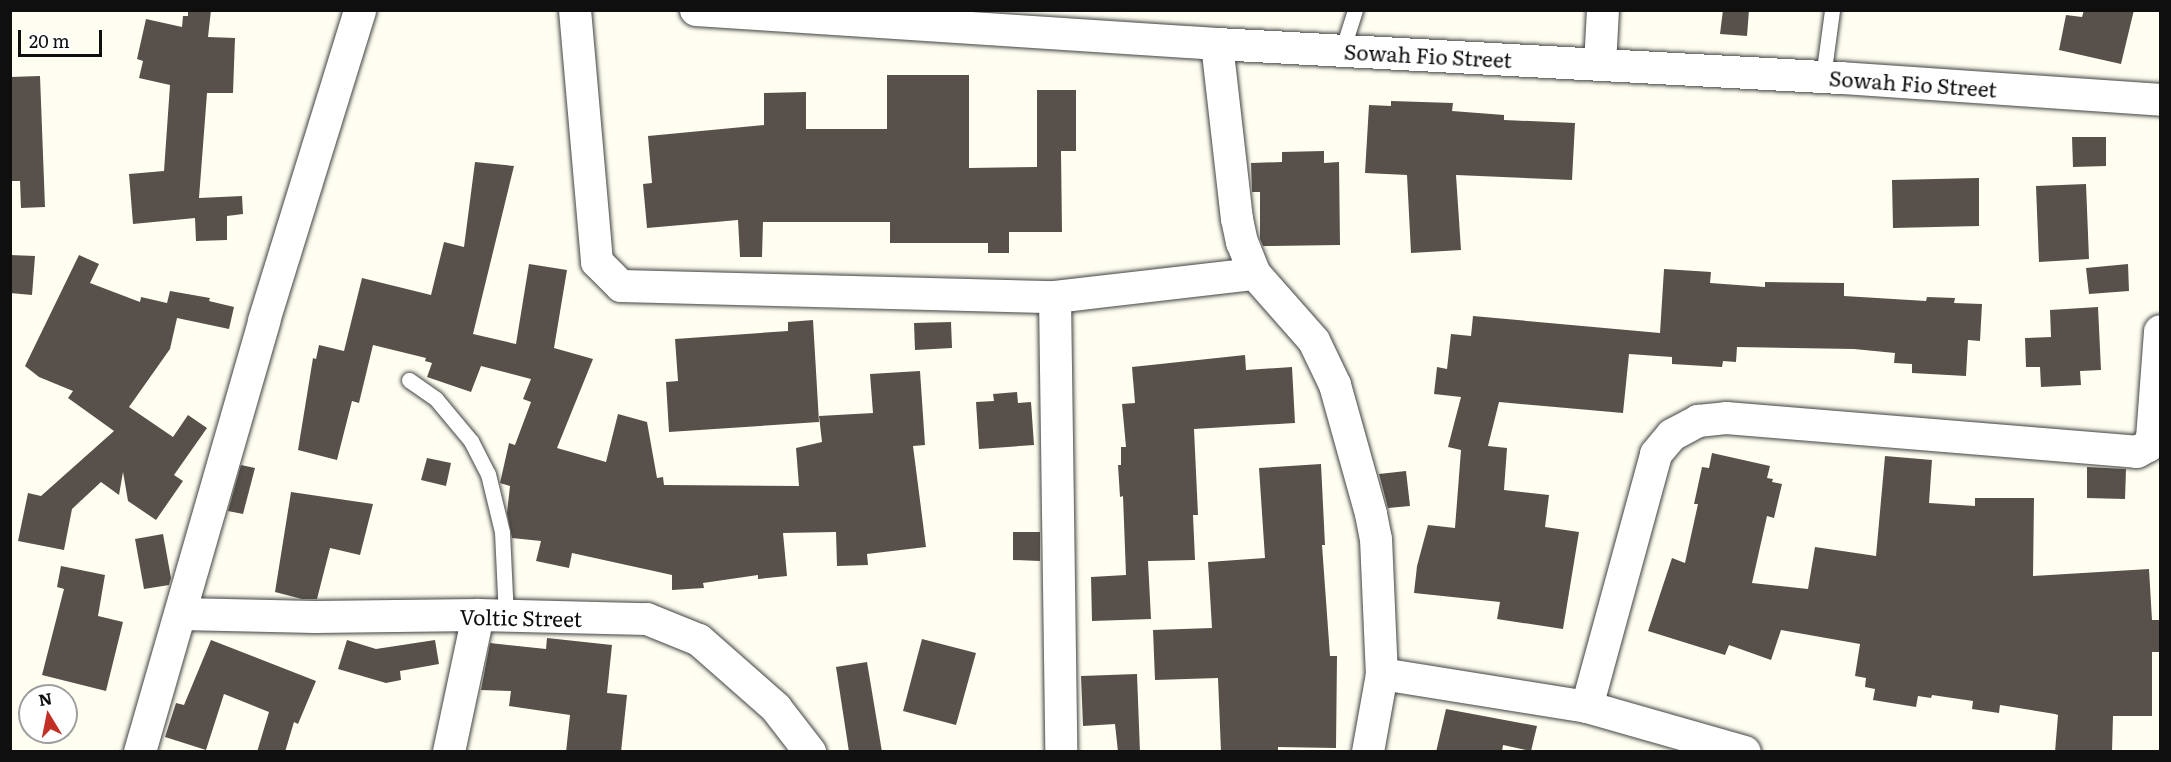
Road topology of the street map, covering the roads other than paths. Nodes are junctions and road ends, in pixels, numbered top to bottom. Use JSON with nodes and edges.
{"nodes":[{"id":1,"x":360,"y":10,"type":"edge"},
{"id":2,"x":575,"y":10,"type":"edge"},
{"id":3,"x":696,"y":10,"type":"edge"},
{"id":4,"x":1355,"y":10,"type":"edge"},
{"id":5,"x":1603,"y":10,"type":"edge"},
{"id":6,"x":1832,"y":10,"type":"edge"},
{"id":7,"x":1217,"y":44,"type":"junction"},
{"id":8,"x":1342,"y":51,"type":"junction"},
{"id":9,"x":1600,"y":65,"type":"junction"},
{"id":10,"x":1823,"y":77,"type":"junction"},
{"id":11,"x":2160,"y":100,"type":"edge"},
{"id":12,"x":1255,"y":274,"type":"junction"},
{"id":13,"x":1055,"y":297,"type":"junction"},
{"id":14,"x":2160,"y":331,"type":"edge"},
{"id":15,"x":409,"y":380,"type":"dead end"},
{"id":16,"x":181,"y":614,"type":"junction"},
{"id":17,"x":492,"y":616,"type":"junction"},
{"id":18,"x":1382,"y":674,"type":"junction"},
{"id":19,"x":1587,"y":707,"type":"junction"},
{"id":20,"x":140,"y":752,"type":"edge"},
{"id":21,"x":449,"y":752,"type":"edge"},
{"id":22,"x":810,"y":752,"type":"edge"},
{"id":23,"x":1061,"y":752,"type":"edge"},
{"id":24,"x":1368,"y":752,"type":"edge"},
{"id":25,"x":1745,"y":752,"type":"edge"}],
"edges":[{"from":1,"to":16,"type":"street"},
{"from":2,"to":13,"type":"street"},
{"from":3,"to":7,"type":"street","name":"Sowah Fio Street"},
{"from":4,"to":8,"type":"lane"},
{"from":5,"to":9,"type":"street"},
{"from":6,"to":10,"type":"lane"},
{"from":7,"to":8,"type":"street","name":"Sowah Fio Street"},
{"from":7,"to":12,"type":"street"},
{"from":8,"to":9,"type":"street","name":"Sowah Fio Street"},
{"from":9,"to":10,"type":"street","name":"Sowah Fio Street"},
{"from":10,"to":11,"type":"street","name":"Sowah Fio Street"},
{"from":12,"to":13,"type":"street"},
{"from":12,"to":18,"type":"street"},
{"from":13,"to":23,"type":"street"},
{"from":14,"to":19,"type":"street"},
{"from":15,"to":17,"type":"lane"},
{"from":16,"to":17,"type":"street","name":"Voltic Street"},
{"from":16,"to":20,"type":"street"},
{"from":17,"to":21,"type":"street"},
{"from":17,"to":22,"type":"street","name":"Voltic Street"},
{"from":18,"to":19,"type":"street"},
{"from":18,"to":24,"type":"street"},
{"from":19,"to":25,"type":"street"}]}
